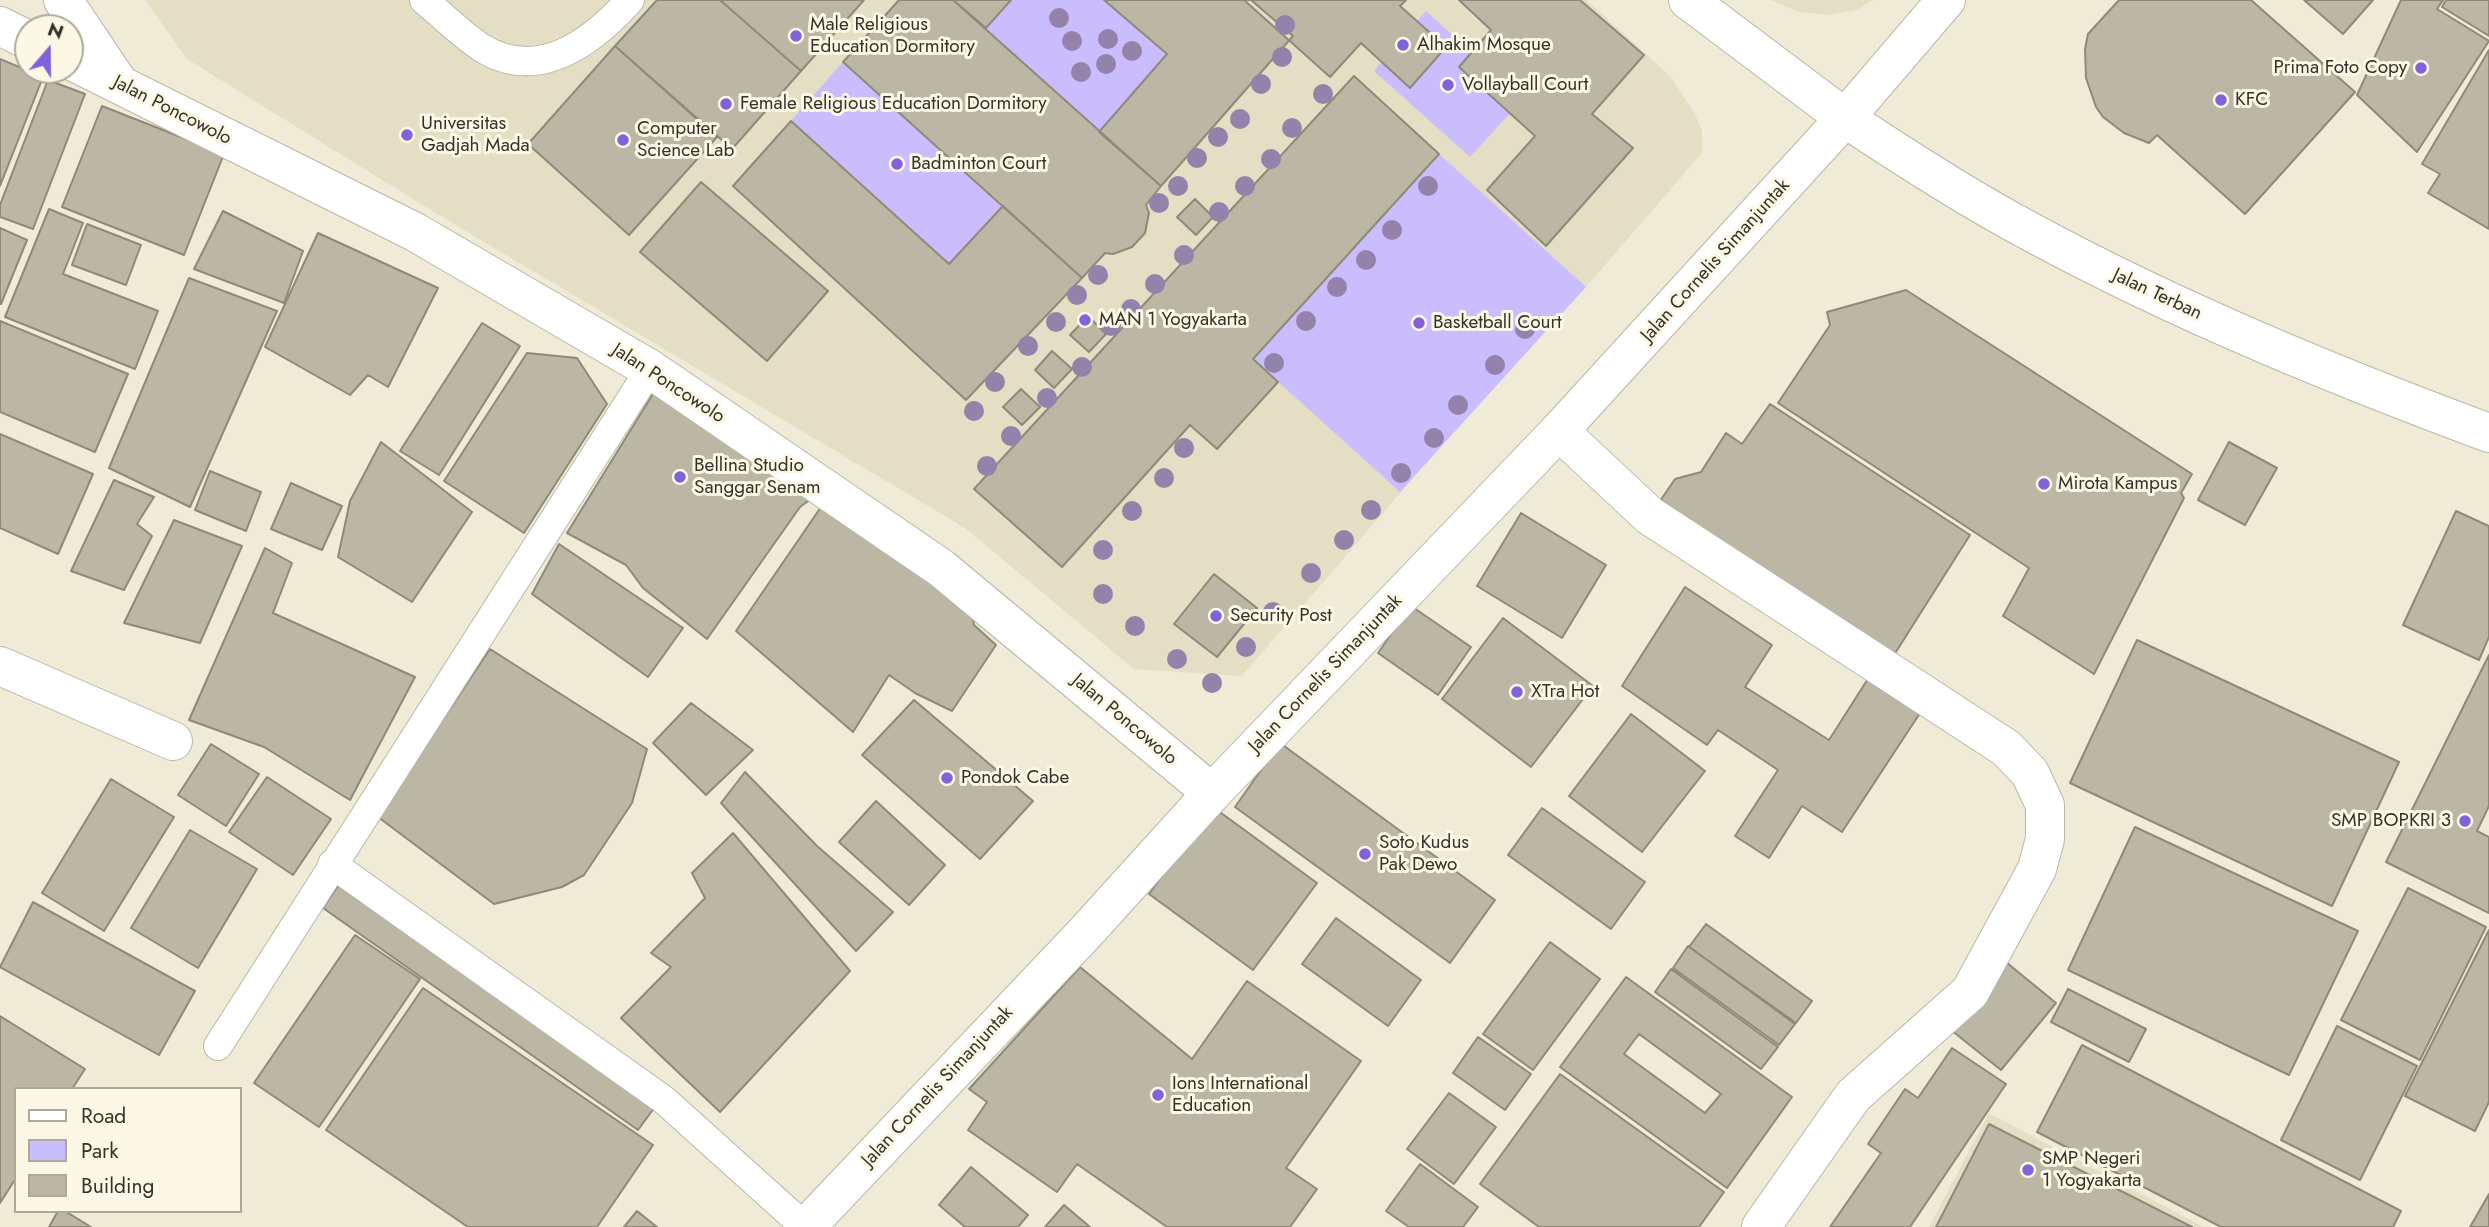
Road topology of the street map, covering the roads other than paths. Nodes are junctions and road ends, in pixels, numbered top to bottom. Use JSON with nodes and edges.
{"nodes":[{"id":1,"x":63,"y":0,"type":"edge"},
{"id":2,"x":424,"y":0,"type":"edge"},
{"id":3,"x":630,"y":0,"type":"edge"},
{"id":4,"x":1688,"y":0,"type":"edge"},
{"id":5,"x":1950,"y":2,"type":"edge"},
{"id":6,"x":84,"y":67,"type":"edge"},
{"id":7,"x":119,"y":84,"type":"junction"},
{"id":8,"x":1844,"y":118,"type":"junction"},
{"id":9,"x":650,"y":369,"type":"junction"},
{"id":10,"x":1559,"y":431,"type":"junction"},
{"id":11,"x":2489,"y":433,"type":"edge"},
{"id":12,"x":0,"y":666,"type":"edge"},
{"id":13,"x":173,"y":741,"type":"dead end"},
{"id":14,"x":1212,"y":793,"type":"junction"},
{"id":15,"x":332,"y":864,"type":"junction"},
{"id":16,"x":218,"y":1046,"type":"dead end"},
{"id":17,"x":805,"y":1227,"type":"edge"},
{"id":18,"x":1761,"y":1227,"type":"edge"}],
"edges":[{"from":1,"to":7,"type":"street"},
{"from":2,"to":3,"type":"lane"},
{"from":4,"to":8,"type":"street","name":"Jalan Terban"},
{"from":5,"to":8,"type":"street","name":"Jalan Cornelis Simanjuntak"},
{"from":6,"to":7,"type":"street","name":"Jalan Poncowolo"},
{"from":7,"to":9,"type":"street","name":"Jalan Poncowolo"},
{"from":8,"to":10,"type":"street","name":"Jalan Cornelis Simanjuntak"},
{"from":8,"to":11,"type":"street","name":"Jalan Terban"},
{"from":9,"to":14,"type":"street","name":"Jalan Poncowolo"},
{"from":9,"to":15,"type":"lane"},
{"from":10,"to":14,"type":"street","name":"Jalan Cornelis Simanjuntak"},
{"from":10,"to":18,"type":"street"},
{"from":12,"to":13,"type":"street"},
{"from":14,"to":17,"type":"street","name":"Jalan Cornelis Simanjuntak"},
{"from":15,"to":16,"type":"lane"},
{"from":15,"to":17,"type":"lane"}]}
